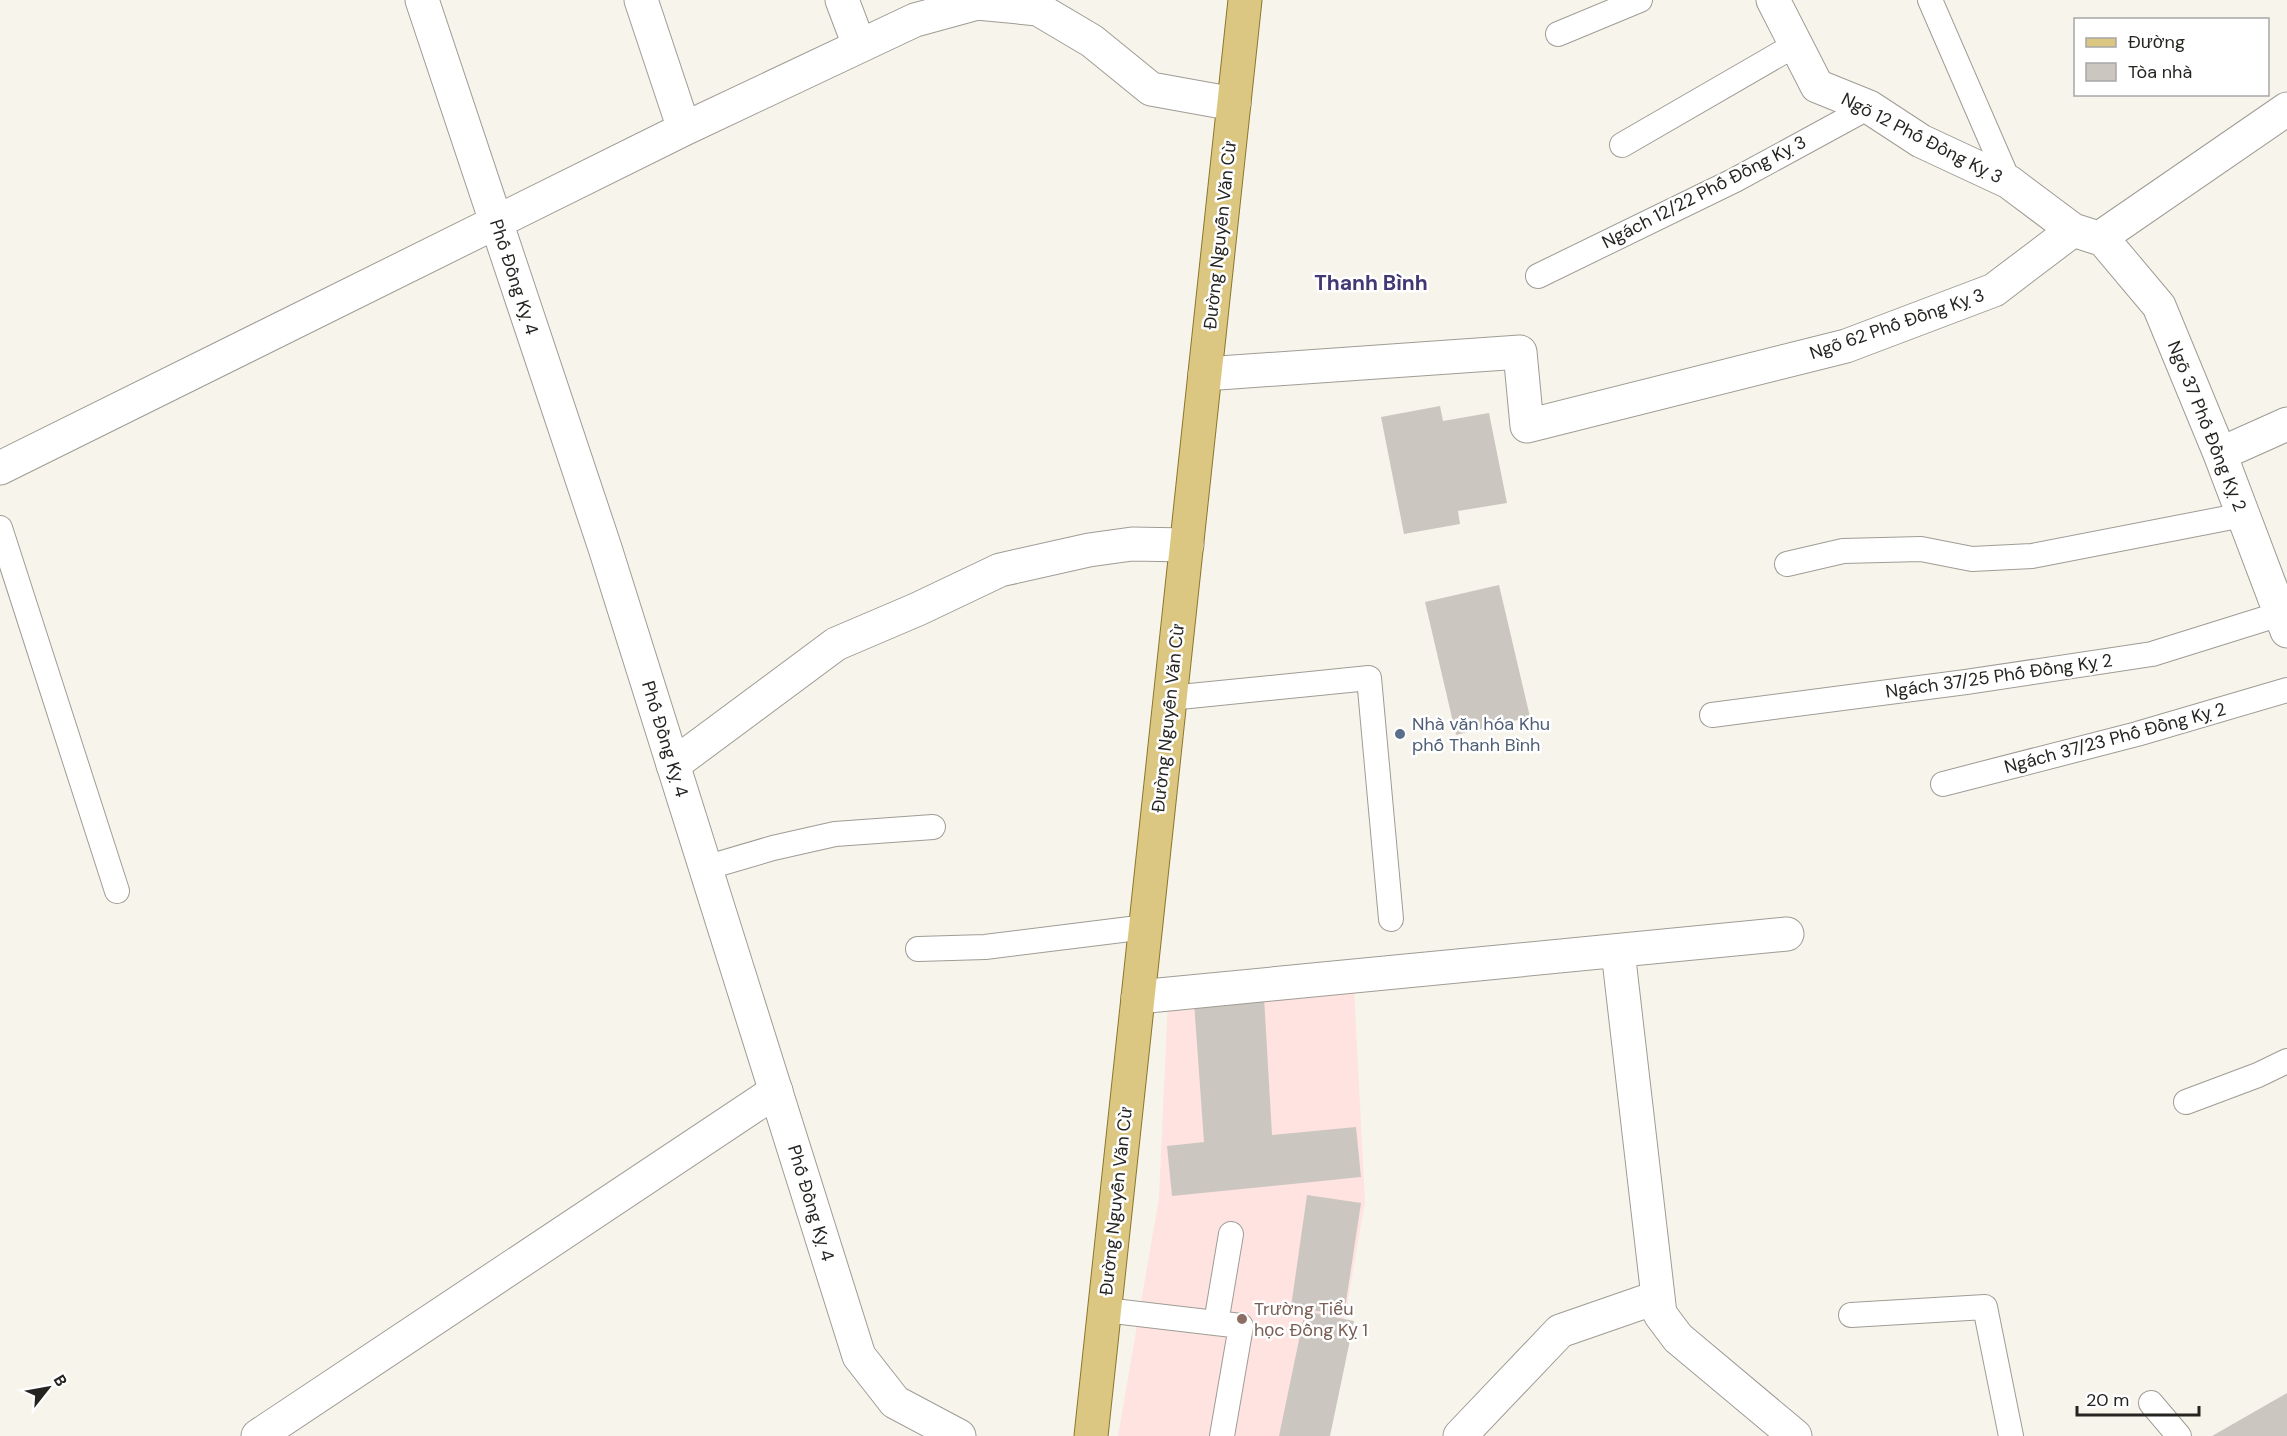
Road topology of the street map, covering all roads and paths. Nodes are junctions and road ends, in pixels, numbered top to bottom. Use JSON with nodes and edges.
{"nodes":[{"id":1,"x":422,"y":0,"type":"edge"},
{"id":2,"x":641,"y":0,"type":"edge"},
{"id":3,"x":842,"y":0,"type":"edge"},
{"id":4,"x":1245,"y":0,"type":"edge"},
{"id":5,"x":1640,"y":0,"type":"edge"},
{"id":6,"x":1773,"y":0,"type":"edge"},
{"id":7,"x":1930,"y":0,"type":"edge"},
{"id":8,"x":1012,"y":3,"type":"edge"},
{"id":9,"x":1558,"y":34,"type":"dead end"},
{"id":10,"x":859,"y":45,"type":"junction"},
{"id":11,"x":1795,"y":45,"type":"junction"},
{"id":12,"x":1234,"y":104,"type":"junction"},
{"id":13,"x":1869,"y":107,"type":"junction"},
{"id":14,"x":2287,"y":109,"type":"edge"},
{"id":15,"x":684,"y":129,"type":"junction"},
{"id":16,"x":1622,"y":145,"type":"dead end"},
{"id":17,"x":2009,"y":182,"type":"junction"},
{"id":18,"x":496,"y":223,"type":"junction"},
{"id":19,"x":2087,"y":233,"type":"junction"},
{"id":20,"x":1538,"y":276,"type":"dead end"},
{"id":21,"x":1205,"y":374,"type":"junction"},
{"id":22,"x":2287,"y":424,"type":"edge"},
{"id":23,"x":2220,"y":454,"type":"junction"},
{"id":24,"x":0,"y":468,"type":"edge"},
{"id":25,"x":2243,"y":515,"type":"junction"},
{"id":26,"x":0,"y":528,"type":"edge"},
{"id":27,"x":1187,"y":544,"type":"junction"},
{"id":28,"x":1787,"y":564,"type":"dead end"},
{"id":29,"x":2284,"y":623,"type":"edge"},
{"id":30,"x":2287,"y":690,"type":"edge"},
{"id":31,"x":1170,"y":698,"type":"junction"},
{"id":32,"x":1712,"y":716,"type":"dead end"},
{"id":33,"x":673,"y":765,"type":"junction"},
{"id":34,"x":1943,"y":784,"type":"dead end"},
{"id":35,"x":933,"y":828,"type":"dead end"},
{"id":36,"x":705,"y":868,"type":"junction"},
{"id":37,"x":117,"y":891,"type":"dead end"},
{"id":38,"x":1391,"y":919,"type":"dead end"},
{"id":39,"x":1146,"y":927,"type":"junction"},
{"id":40,"x":1786,"y":934,"type":"dead end"},
{"id":41,"x":918,"y":949,"type":"dead end"},
{"id":42,"x":1618,"y":951,"type":"junction"},
{"id":43,"x":1138,"y":997,"type":"junction"},
{"id":44,"x":2287,"y":1061,"type":"edge"},
{"id":45,"x":776,"y":1091,"type":"junction"},
{"id":46,"x":2186,"y":1102,"type":"dead end"},
{"id":47,"x":1231,"y":1234,"type":"dead end"},
{"id":48,"x":1658,"y":1297,"type":"junction"},
{"id":49,"x":1105,"y":1310,"type":"junction"},
{"id":50,"x":1851,"y":1315,"type":"dead end"},
{"id":51,"x":1216,"y":1323,"type":"junction"},
{"id":52,"x":2151,"y":1403,"type":"dead end"},
{"id":53,"x":292,"y":1426,"type":"edge"},
{"id":54,"x":1786,"y":1433,"type":"edge"},
{"id":55,"x":258,"y":1436,"type":"edge"},
{"id":56,"x":959,"y":1436,"type":"edge"},
{"id":57,"x":1091,"y":1436,"type":"edge"},
{"id":58,"x":1222,"y":1436,"type":"edge"},
{"id":59,"x":1460,"y":1436,"type":"edge"},
{"id":60,"x":2011,"y":1436,"type":"edge"},
{"id":61,"x":2179,"y":1436,"type":"edge"}],
"edges":[{"from":1,"to":18,"type":"street","name":"Phố Đồng Kỵ 4"},
{"from":2,"to":15,"type":"street"},
{"from":3,"to":10,"type":"street"},
{"from":4,"to":12,"type":"main road","name":"Đường Nguyễn Văn Cừ"},
{"from":5,"to":9,"type":"lane"},
{"from":6,"to":11,"type":"street","name":"Ngõ 12 Phố Đồng Kỵ 3"},
{"from":7,"to":17,"type":"lane"},
{"from":8,"to":10,"type":"street"},
{"from":8,"to":12,"type":"street"},
{"from":10,"to":15,"type":"street"},
{"from":11,"to":13,"type":"street","name":"Ngõ 12 Phố Đồng Kỵ 3"},
{"from":11,"to":16,"type":"lane"},
{"from":12,"to":21,"type":"main road","name":"Đường Nguyễn Văn Cừ"},
{"from":13,"to":17,"type":"street","name":"Ngõ 12 Phố Đồng Kỵ 3"},
{"from":13,"to":20,"type":"lane","name":"Ngách 12/22 Phố Đồng Kỵ 3"},
{"from":14,"to":19,"type":"street","name":"Ngõ 62 Phố Đồng Kỵ 3"},
{"from":15,"to":18,"type":"street"},
{"from":17,"to":19,"type":"street","name":"Ngõ 12 Phố Đồng Kỵ 3"},
{"from":18,"to":24,"type":"street"},
{"from":18,"to":33,"type":"street","name":"Phố Đồng Kỵ 4"},
{"from":19,"to":21,"type":"street","name":"Ngõ 62 Phố Đồng Kỵ 3"},
{"from":19,"to":23,"type":"street","name":"Ngõ 37 Phố Đồng Kỵ 2"},
{"from":21,"to":27,"type":"main road","name":"Đường Nguyễn Văn Cừ"},
{"from":22,"to":23,"type":"street"},
{"from":23,"to":25,"type":"street","name":"Ngõ 37 Phố Đồng Kỵ 2"},
{"from":25,"to":28,"type":"lane"},
{"from":25,"to":29,"type":"street","name":"Ngõ 37 Phố Đồng Kỵ 2"},
{"from":26,"to":37,"type":"lane"},
{"from":27,"to":31,"type":"main road","name":"Đường Nguyễn Văn Cừ"},
{"from":27,"to":33,"type":"street"},
{"from":29,"to":32,"type":"lane","name":"Ngách 37/25 Phố Đồng Kỵ 2"},
{"from":30,"to":34,"type":"lane","name":"Ngách 37/23 Phố Đồng Kỵ 2"},
{"from":31,"to":38,"type":"lane"},
{"from":31,"to":39,"type":"main road","name":"Đường Nguyễn Văn Cừ"},
{"from":33,"to":36,"type":"street","name":"Phố Đồng Kỵ 4"},
{"from":35,"to":36,"type":"lane"},
{"from":36,"to":45,"type":"street","name":"Phố Đồng Kỵ 4"},
{"from":39,"to":41,"type":"lane"},
{"from":39,"to":43,"type":"main road","name":"Đường Nguyễn Văn Cừ"},
{"from":40,"to":42,"type":"street"},
{"from":42,"to":43,"type":"street"},
{"from":42,"to":48,"type":"street"},
{"from":43,"to":49,"type":"main road","name":"Đường Nguyễn Văn Cừ"},
{"from":44,"to":46,"type":"lane"},
{"from":45,"to":53,"type":"street"},
{"from":45,"to":56,"type":"street","name":"Phố Đồng Kỵ 4"},
{"from":47,"to":51,"type":"lane"},
{"from":48,"to":54,"type":"street"},
{"from":48,"to":59,"type":"street"},
{"from":49,"to":51,"type":"lane"},
{"from":49,"to":57,"type":"main road","name":"Đường Nguyễn Văn Cừ"},
{"from":50,"to":60,"type":"lane"},
{"from":51,"to":58,"type":"lane"},
{"from":52,"to":61,"type":"lane"},
{"from":53,"to":55,"type":"street"}]}
